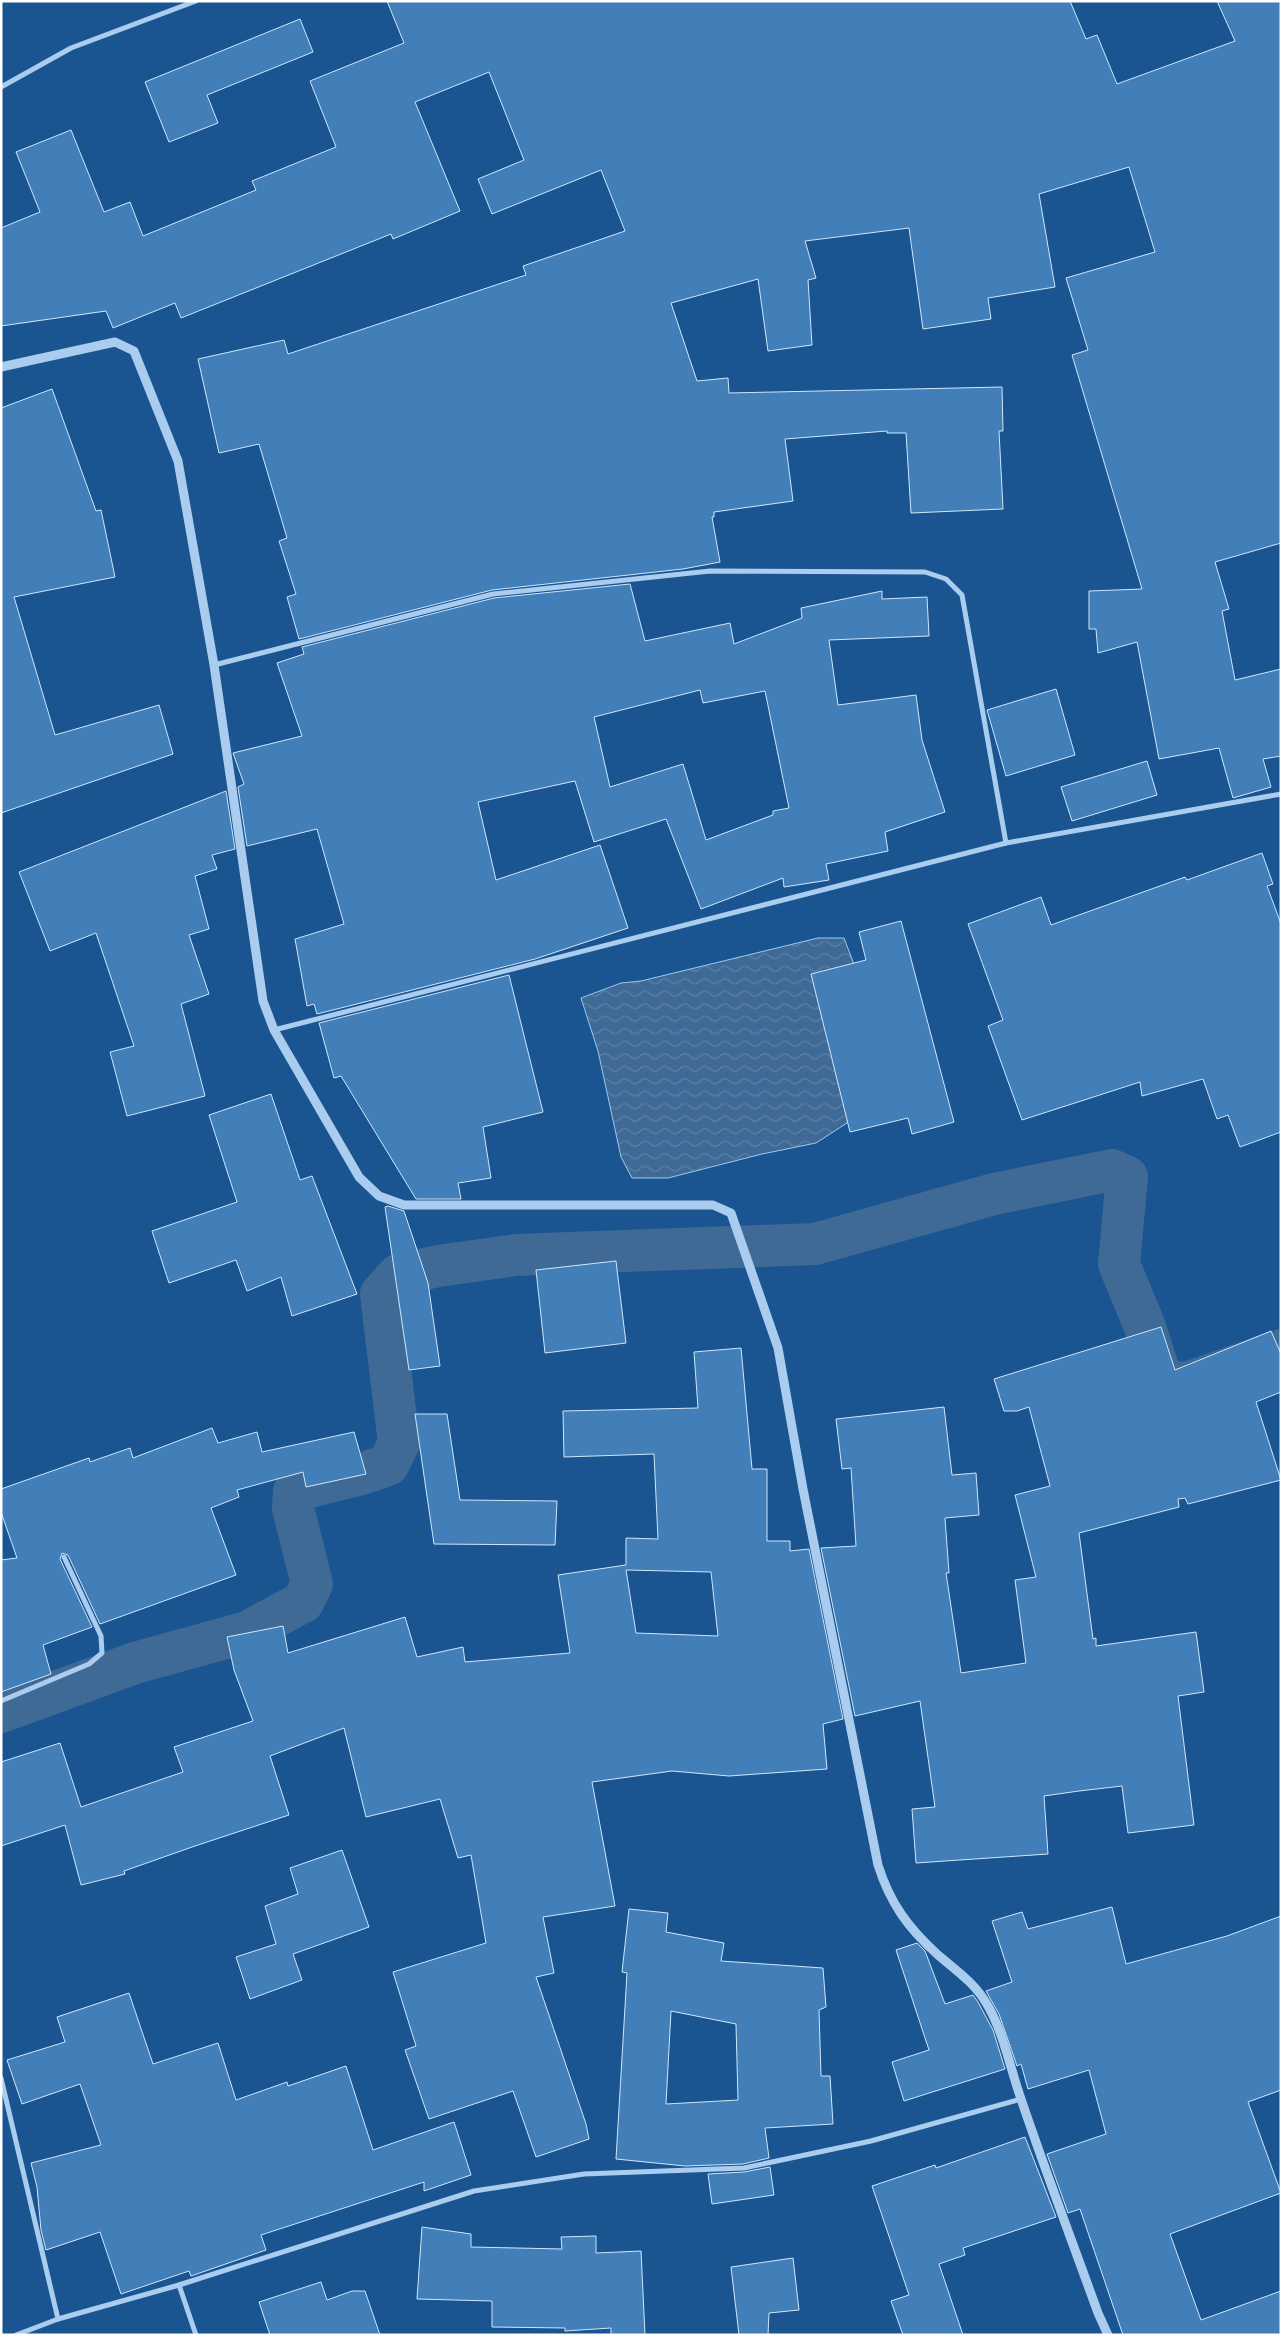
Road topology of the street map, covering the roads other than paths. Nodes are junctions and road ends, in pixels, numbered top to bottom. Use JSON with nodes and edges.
{"nodes":[{"id":1,"x":196,"y":1,"type":"edge"},
{"id":2,"x":1,"y":87,"type":"edge"},
{"id":3,"x":1,"y":367,"type":"edge"},
{"id":4,"x":214,"y":665,"type":"junction"},
{"id":5,"x":1281,"y":794,"type":"edge"},
{"id":6,"x":1006,"y":843,"type":"junction"},
{"id":7,"x":274,"y":1030,"type":"junction"},
{"id":8,"x":64,"y":1557,"type":"dead end"},
{"id":9,"x":1,"y":1701,"type":"edge"},
{"id":10,"x":1,"y":2078,"type":"edge"},
{"id":11,"x":1020,"y":2099,"type":"junction"},
{"id":12,"x":179,"y":2285,"type":"junction"},
{"id":13,"x":58,"y":2319,"type":"junction"},
{"id":14,"x":16,"y":2335,"type":"edge"},
{"id":15,"x":196,"y":2335,"type":"edge"},
{"id":16,"x":1108,"y":2335,"type":"edge"}],
"edges":[{"from":1,"to":2,"type":"street"},
{"from":3,"to":4,"type":"street"},
{"from":4,"to":6,"type":"street"},
{"from":4,"to":7,"type":"street"},
{"from":5,"to":6,"type":"street"},
{"from":6,"to":7,"type":"street"},
{"from":7,"to":11,"type":"street"},
{"from":8,"to":9,"type":"street"},
{"from":10,"to":13,"type":"street"},
{"from":11,"to":12,"type":"street"},
{"from":11,"to":16,"type":"street"},
{"from":12,"to":13,"type":"street"},
{"from":12,"to":15,"type":"street"},
{"from":13,"to":14,"type":"street"}]}
